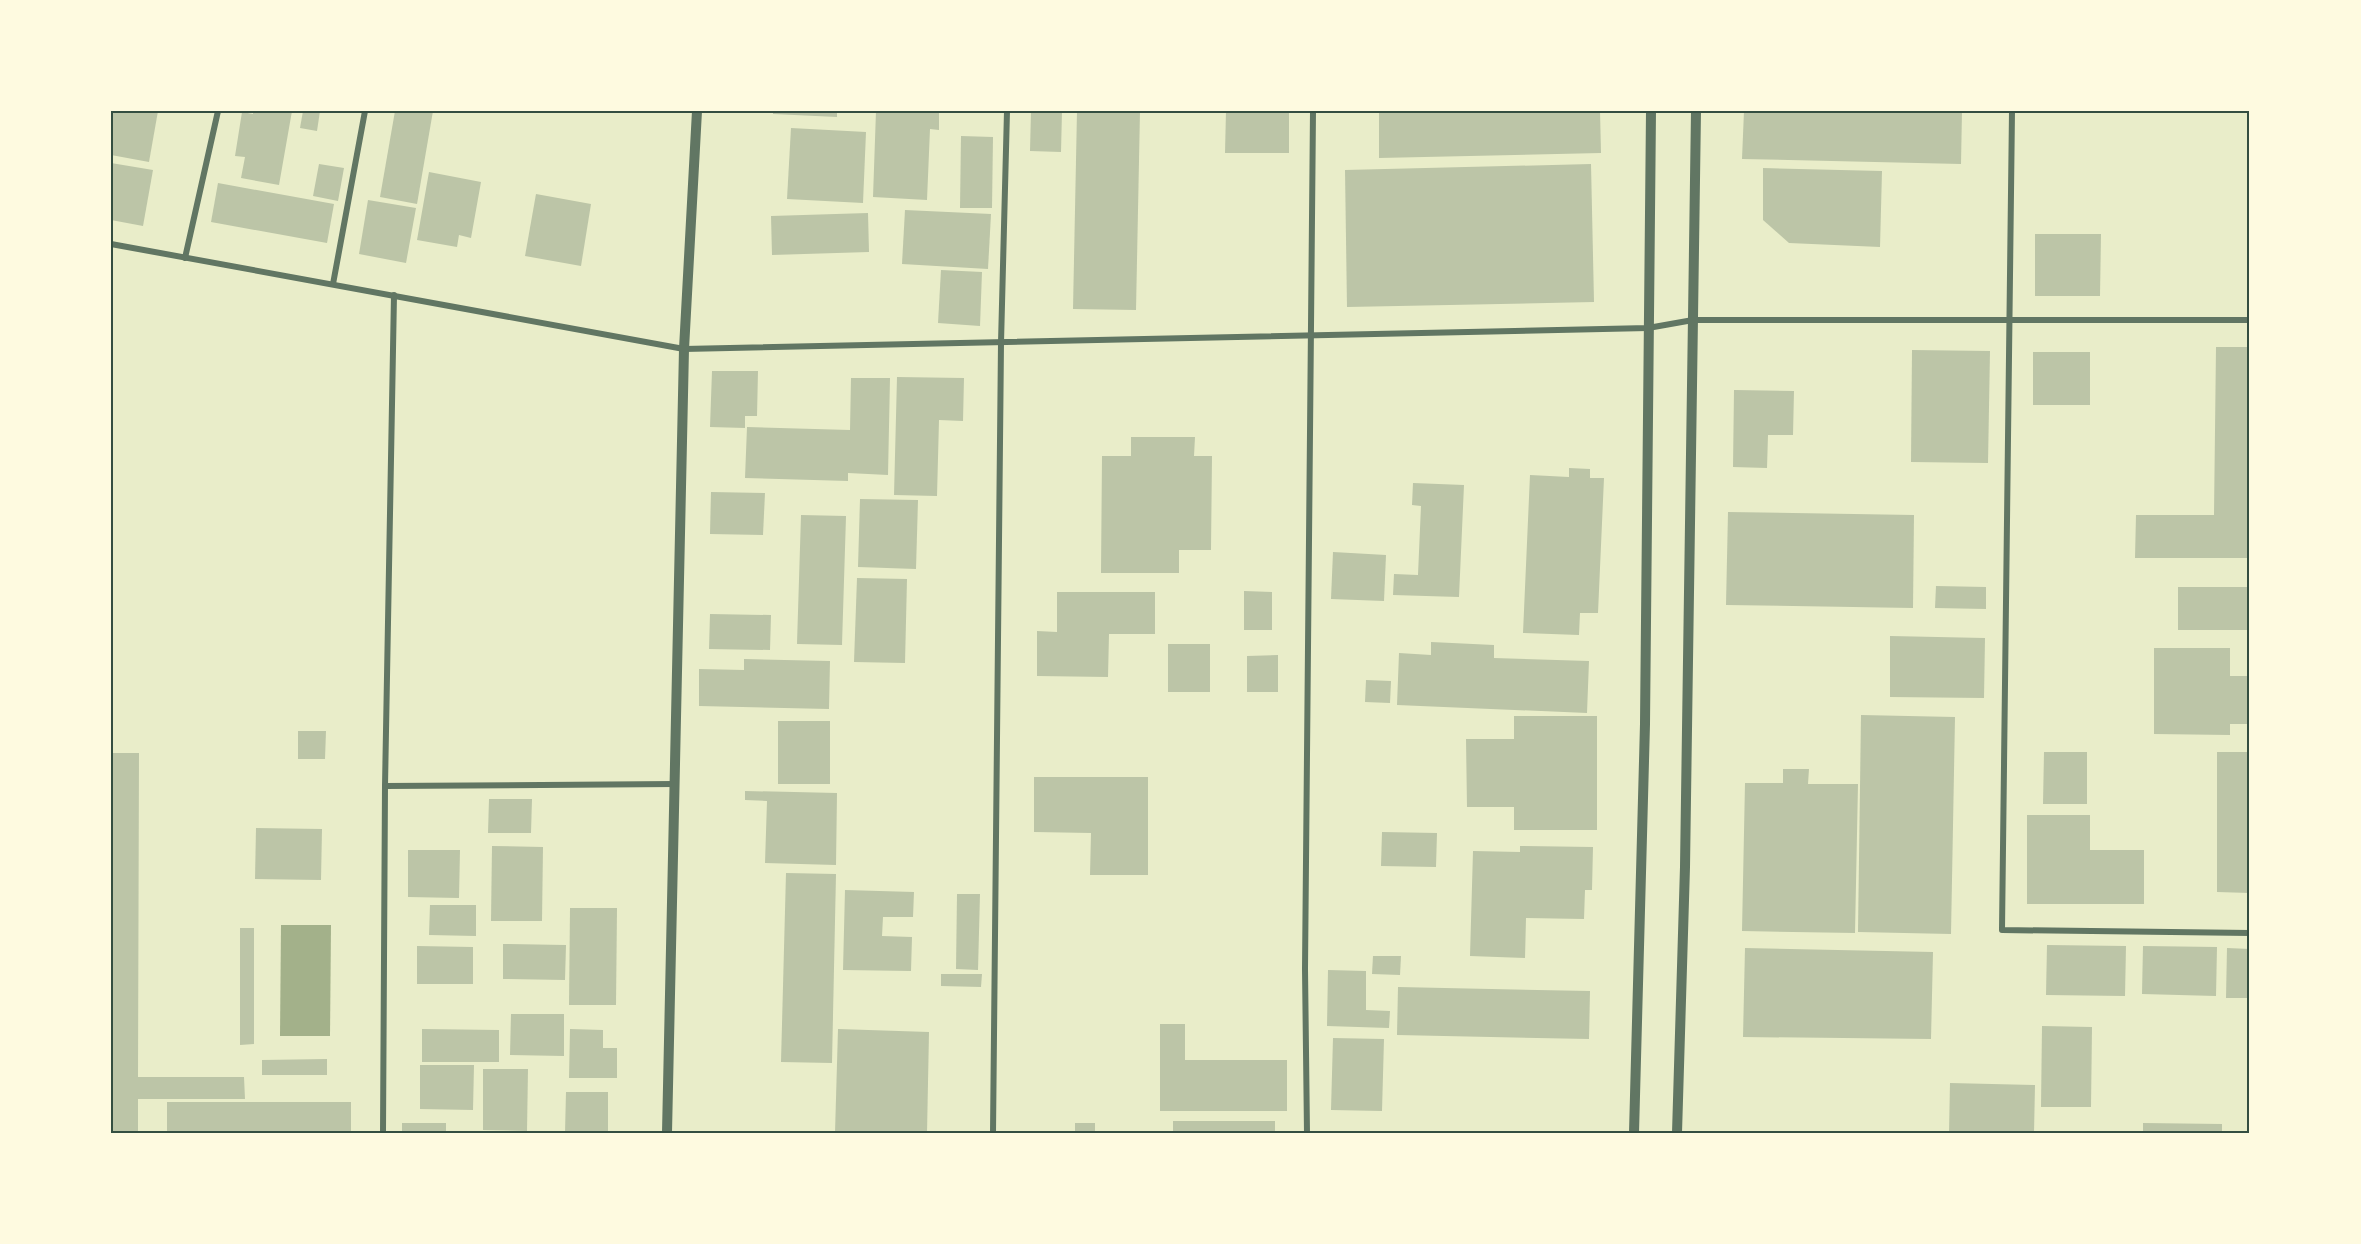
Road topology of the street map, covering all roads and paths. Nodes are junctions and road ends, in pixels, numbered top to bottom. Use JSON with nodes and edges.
{"nodes":[{"id":1,"x":218,"y":111,"type":"edge"},
{"id":2,"x":365,"y":111,"type":"edge"},
{"id":3,"x":698,"y":111,"type":"edge"},
{"id":4,"x":1006,"y":111,"type":"edge"},
{"id":5,"x":1313,"y":111,"type":"edge"},
{"id":6,"x":1652,"y":111,"type":"edge"},
{"id":7,"x":1696,"y":111,"type":"edge"},
{"id":8,"x":2012,"y":111,"type":"edge"},
{"id":9,"x":111,"y":244,"type":"edge"},
{"id":10,"x":185,"y":258,"type":"junction"},
{"id":11,"x":333,"y":284,"type":"junction"},
{"id":12,"x":394,"y":295,"type":"junction"},
{"id":13,"x":1693,"y":320,"type":"junction"},
{"id":14,"x":2008,"y":320,"type":"junction"},
{"id":15,"x":2250,"y":321,"type":"edge"},
{"id":16,"x":1648,"y":328,"type":"junction"},
{"id":17,"x":1312,"y":334,"type":"junction"},
{"id":18,"x":1001,"y":343,"type":"junction"},
{"id":19,"x":684,"y":349,"type":"junction"},
{"id":20,"x":675,"y":784,"type":"junction"},
{"id":21,"x":385,"y":786,"type":"junction"},
{"id":22,"x":2250,"y":933,"type":"edge"},
{"id":23,"x":383,"y":1133,"type":"edge"},
{"id":24,"x":667,"y":1133,"type":"edge"},
{"id":25,"x":993,"y":1133,"type":"edge"},
{"id":26,"x":1307,"y":1133,"type":"edge"},
{"id":27,"x":1634,"y":1133,"type":"edge"},
{"id":28,"x":1677,"y":1133,"type":"edge"}],
"edges":[{"from":1,"to":10,"type":"street"},
{"from":2,"to":11,"type":"street"},
{"from":3,"to":19,"type":"street"},
{"from":4,"to":18,"type":"street"},
{"from":5,"to":17,"type":"street"},
{"from":6,"to":16,"type":"street"},
{"from":7,"to":13,"type":"street"},
{"from":8,"to":14,"type":"street"},
{"from":9,"to":10,"type":"street"},
{"from":10,"to":11,"type":"street"},
{"from":11,"to":12,"type":"street"},
{"from":12,"to":19,"type":"street"},
{"from":12,"to":21,"type":"street"},
{"from":13,"to":14,"type":"street"},
{"from":13,"to":16,"type":"street"},
{"from":13,"to":28,"type":"street"},
{"from":14,"to":15,"type":"street"},
{"from":14,"to":22,"type":"street"},
{"from":16,"to":17,"type":"street"},
{"from":16,"to":27,"type":"street"},
{"from":17,"to":18,"type":"street"},
{"from":17,"to":26,"type":"street"},
{"from":18,"to":19,"type":"street"},
{"from":18,"to":25,"type":"street"},
{"from":19,"to":20,"type":"street"},
{"from":20,"to":21,"type":"street"},
{"from":20,"to":24,"type":"street"},
{"from":21,"to":23,"type":"street"}]}
